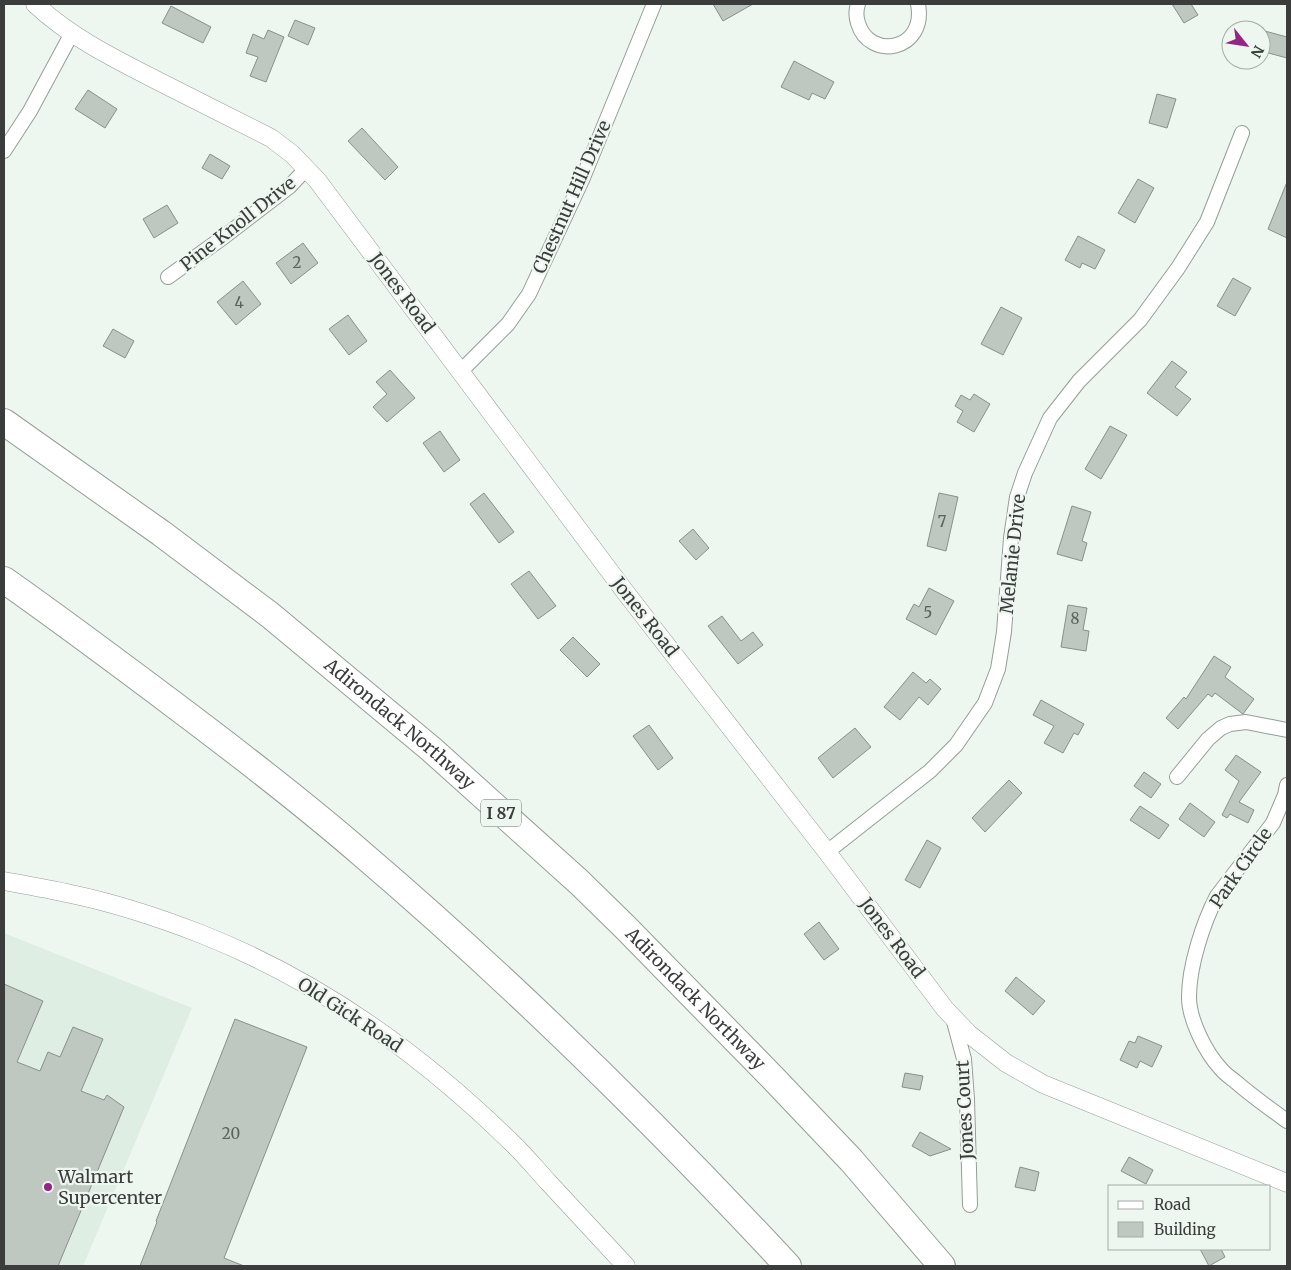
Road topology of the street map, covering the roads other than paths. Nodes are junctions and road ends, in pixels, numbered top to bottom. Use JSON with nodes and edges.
{"nodes":[{"id":1,"x":35,"y":4,"type":"edge"},
{"id":2,"x":654,"y":4,"type":"edge"},
{"id":3,"x":858,"y":4,"type":"edge"},
{"id":4,"x":918,"y":4,"type":"edge"},
{"id":5,"x":72,"y":33,"type":"junction"},
{"id":6,"x":1242,"y":133,"type":"dead end"},
{"id":7,"x":4,"y":151,"type":"edge"},
{"id":8,"x":306,"y":169,"type":"junction"},
{"id":9,"x":168,"y":277,"type":"dead end"},
{"id":10,"x":460,"y":371,"type":"junction"},
{"id":11,"x":4,"y":422,"type":"edge"},
{"id":12,"x":4,"y":580,"type":"edge"},
{"id":13,"x":1287,"y":730,"type":"edge"},
{"id":14,"x":1177,"y":777,"type":"dead end"},
{"id":15,"x":1287,"y":785,"type":"edge"},
{"id":16,"x":826,"y":852,"type":"junction"},
{"id":17,"x":4,"y":881,"type":"edge"},
{"id":18,"x":953,"y":1017,"type":"junction"},
{"id":19,"x":1287,"y":1121,"type":"edge"},
{"id":20,"x":1287,"y":1183,"type":"edge"},
{"id":21,"x":970,"y":1205,"type":"dead end"},
{"id":22,"x":626,"y":1266,"type":"edge"},
{"id":23,"x":788,"y":1266,"type":"edge"},
{"id":24,"x":942,"y":1266,"type":"edge"}],
"edges":[{"from":1,"to":5,"type":"street","name":"Jones Road"},
{"from":2,"to":10,"type":"street","name":"Chestnut Hill Drive"},
{"from":3,"to":4,"type":"street"},
{"from":5,"to":7,"type":"street"},
{"from":5,"to":8,"type":"street","name":"Jones Road"},
{"from":6,"to":16,"type":"street","name":"Melanie Drive"},
{"from":8,"to":9,"type":"street","name":"Pine Knoll Drive"},
{"from":8,"to":10,"type":"street","name":"Jones Road"},
{"from":10,"to":16,"type":"street","name":"Jones Road"},
{"from":11,"to":24,"type":"highway","name":"Adirondack Northway","number":"I 87"},
{"from":12,"to":23,"type":"highway"},
{"from":13,"to":14,"type":"street"},
{"from":15,"to":19,"type":"street","name":"Park Circle"},
{"from":16,"to":18,"type":"street","name":"Jones Road"},
{"from":17,"to":22,"type":"street","name":"Old Gick Road"},
{"from":18,"to":20,"type":"street","name":"Jones Road"},
{"from":18,"to":21,"type":"street","name":"Jones Court"}]}
